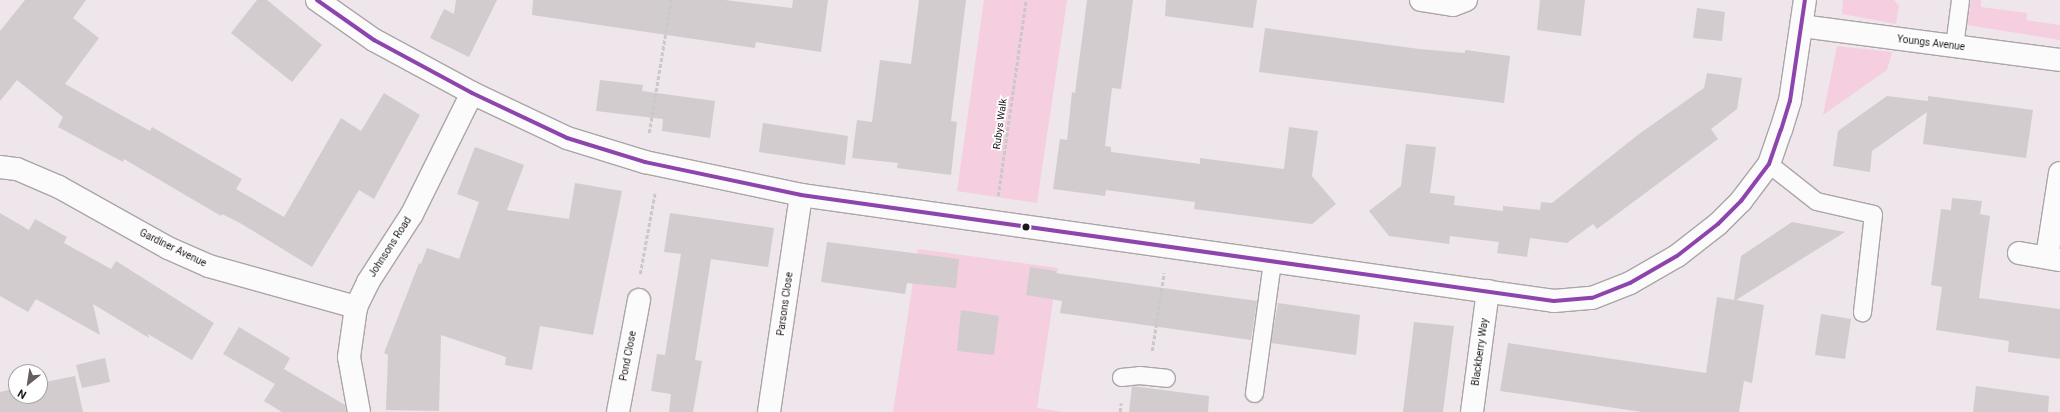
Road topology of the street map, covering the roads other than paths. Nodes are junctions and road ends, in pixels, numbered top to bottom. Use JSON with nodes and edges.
{"nodes":[{"id":1,"x":317,"y":0,"type":"edge"},
{"id":2,"x":1421,"y":0,"type":"edge"},
{"id":3,"x":1466,"y":0,"type":"edge"},
{"id":4,"x":1805,"y":0,"type":"edge"},
{"id":5,"x":1960,"y":0,"type":"edge"},
{"id":6,"x":1802,"y":26,"type":"junction"},
{"id":7,"x":1954,"y":46,"type":"junction"},
{"id":8,"x":2060,"y":60,"type":"edge"},
{"id":9,"x":472,"y":93,"type":"junction"},
{"id":10,"x":1768,"y":164,"type":"junction"},
{"id":11,"x":0,"y":167,"type":"edge"},
{"id":12,"x":2060,"y":173,"type":"edge"},
{"id":13,"x":801,"y":195,"type":"junction"},
{"id":14,"x":2019,"y":253,"type":"dead end"},
{"id":15,"x":2053,"y":259,"type":"edge"},
{"id":16,"x":1272,"y":262,"type":"junction"},
{"id":17,"x":1488,"y":291,"type":"junction"},
{"id":18,"x":639,"y":300,"type":"road end"},
{"id":19,"x":356,"y":307,"type":"junction"},
{"id":20,"x":1862,"y":312,"type":"dead end"},
{"id":21,"x":1121,"y":377,"type":"dead end"},
{"id":22,"x":1166,"y":378,"type":"dead end"},
{"id":23,"x":1254,"y":393,"type":"dead end"},
{"id":24,"x":358,"y":412,"type":"edge"},
{"id":25,"x":618,"y":412,"type":"edge"},
{"id":26,"x":770,"y":412,"type":"edge"},
{"id":27,"x":1472,"y":412,"type":"edge"}],
"edges":[{"from":1,"to":9,"type":"street"},
{"from":2,"to":3,"type":"street"},
{"from":4,"to":6,"type":"street"},
{"from":5,"to":7,"type":"lane"},
{"from":6,"to":7,"type":"street","name":"Youngs Avenue"},
{"from":6,"to":10,"type":"street"},
{"from":7,"to":8,"type":"street","name":"Youngs Avenue"},
{"from":9,"to":13,"type":"street"},
{"from":9,"to":19,"type":"street","name":"Johnsons Road"},
{"from":10,"to":17,"type":"street"},
{"from":10,"to":20,"type":"lane"},
{"from":11,"to":19,"type":"street","name":"Gardiner Avenue"},
{"from":12,"to":15,"type":"street"},
{"from":13,"to":16,"type":"street"},
{"from":13,"to":26,"type":"street","name":"Parsons Close"},
{"from":14,"to":15,"type":"street"},
{"from":16,"to":17,"type":"street"},
{"from":16,"to":23,"type":"lane"},
{"from":17,"to":27,"type":"street","name":"Blackberry Way"},
{"from":18,"to":25,"type":"street","name":"Pond Close"},
{"from":19,"to":24,"type":"street","name":"Johnsons Road"},
{"from":21,"to":22,"type":"lane"}]}
